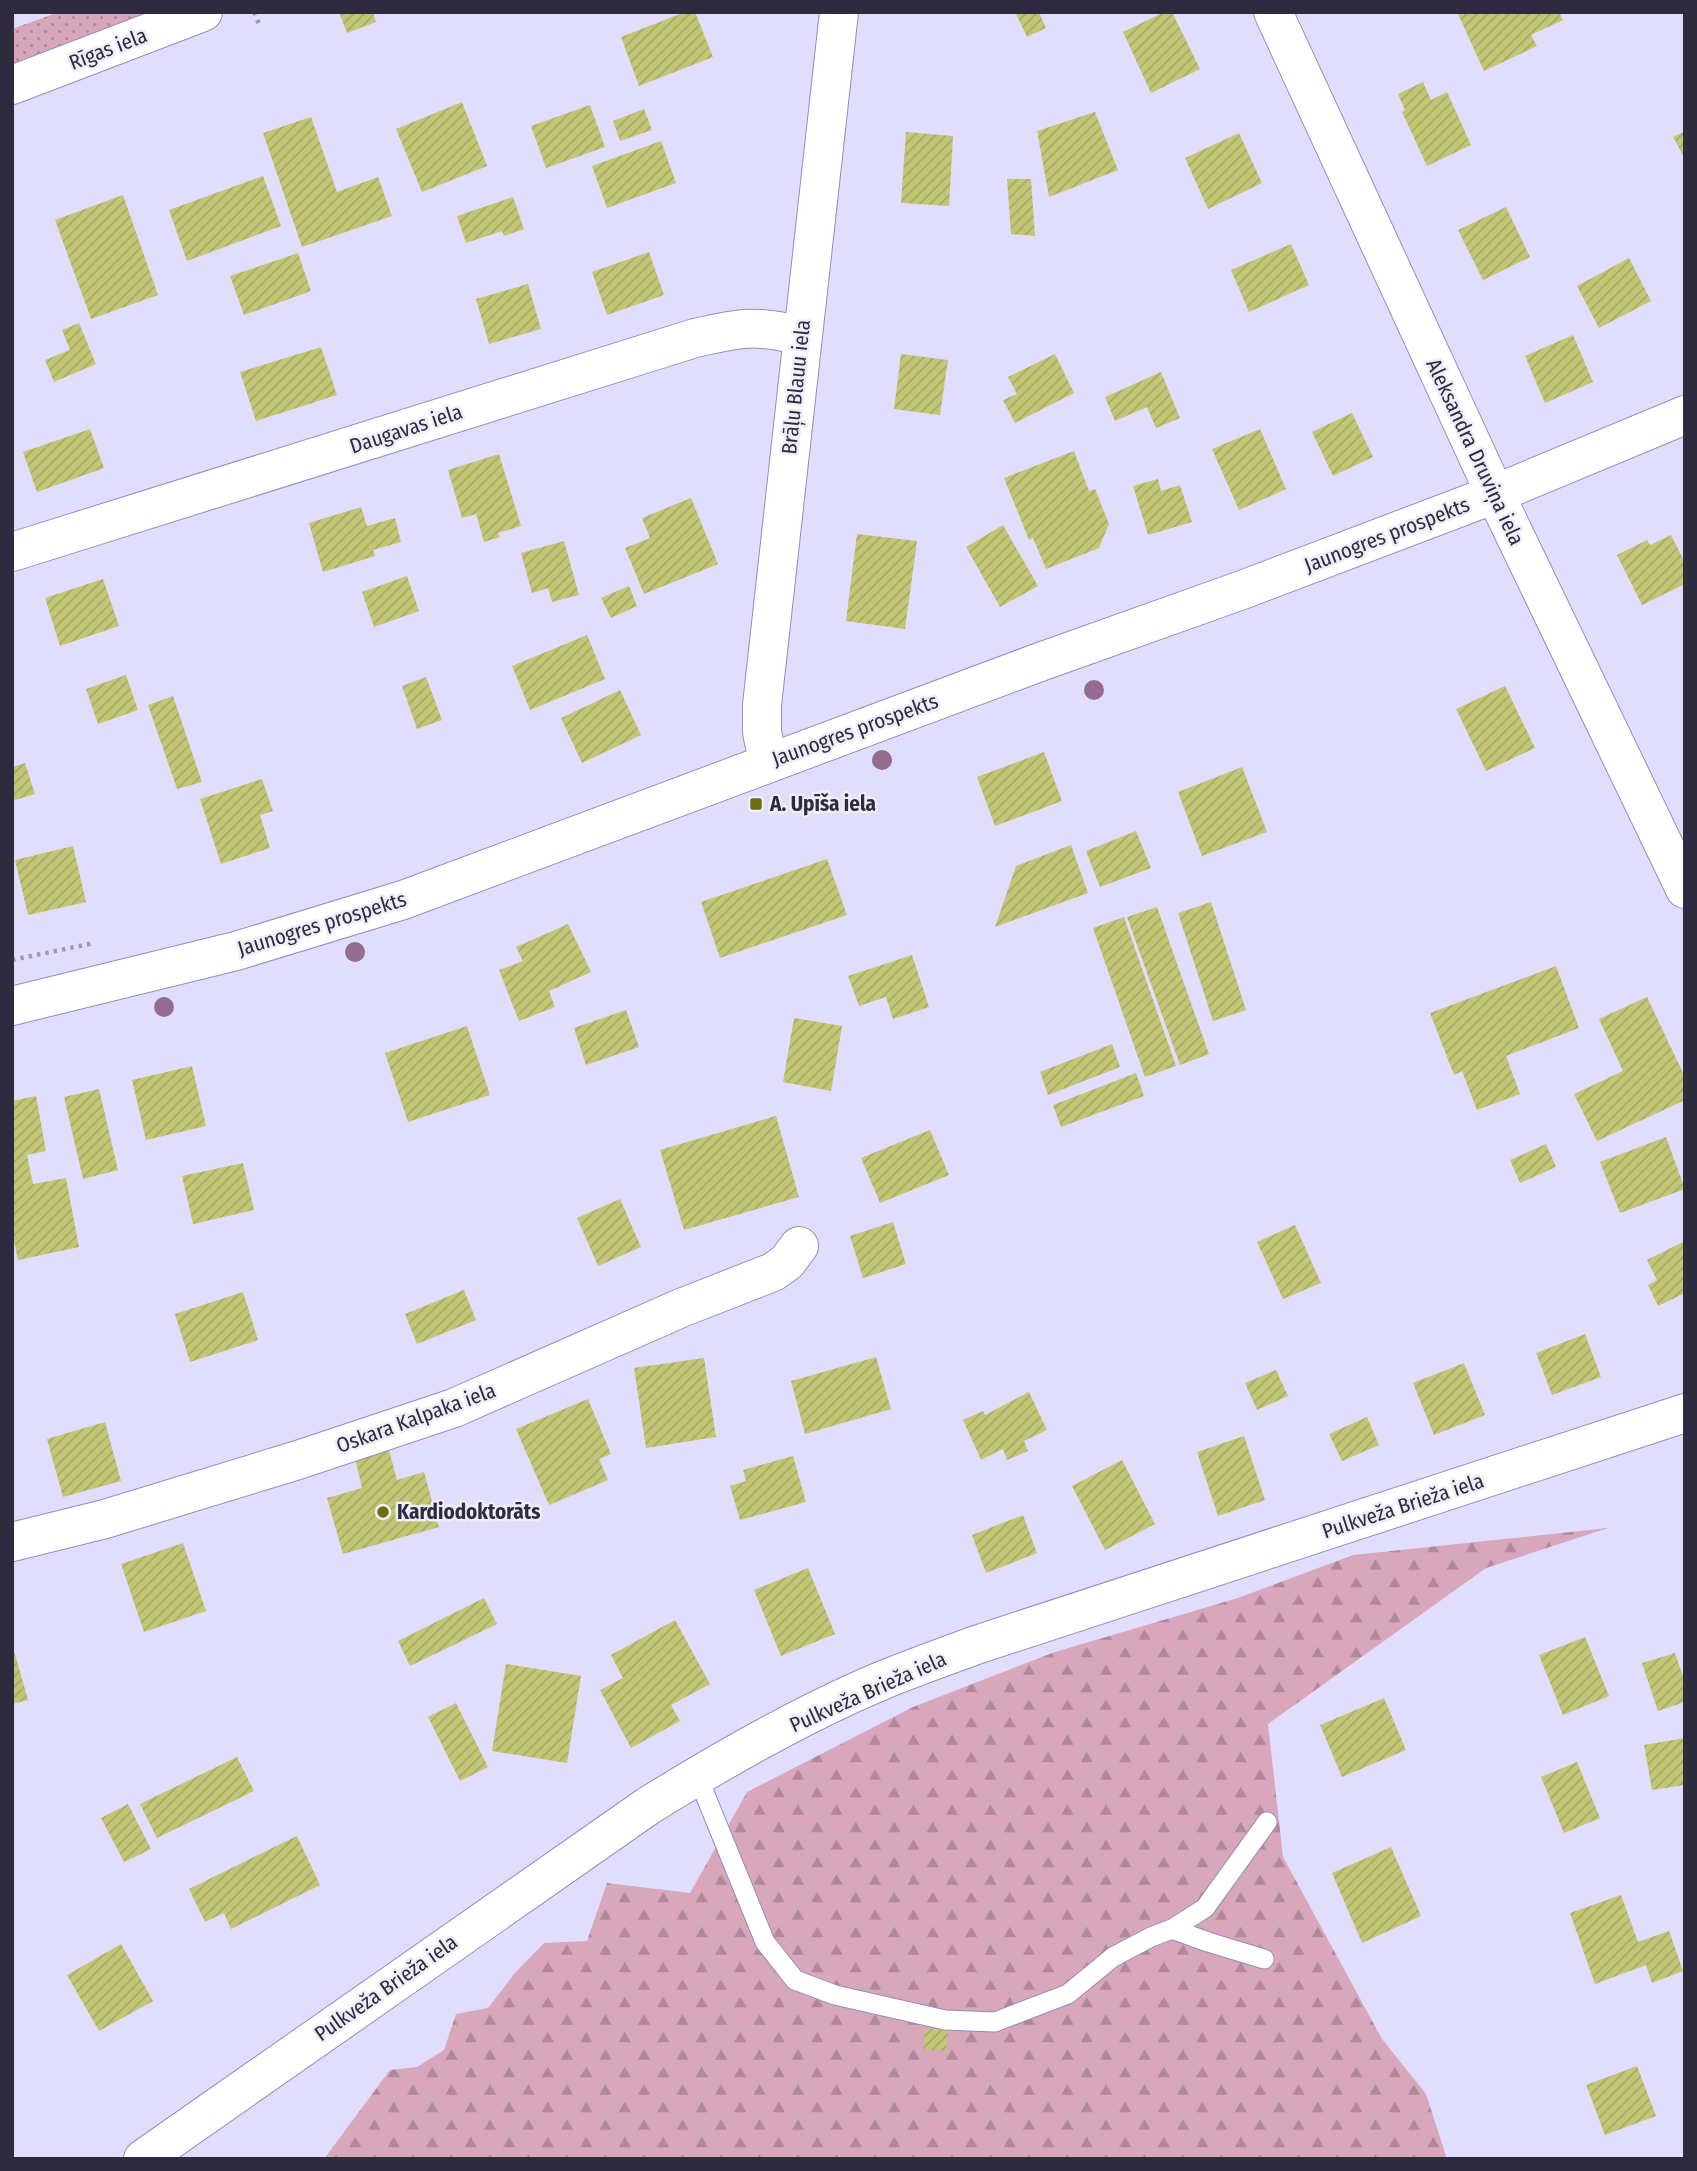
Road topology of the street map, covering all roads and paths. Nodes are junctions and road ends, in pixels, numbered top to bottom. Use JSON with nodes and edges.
{"nodes":[{"id":1,"x":204,"y":12,"type":"edge"},
{"id":2,"x":254,"y":12,"type":"edge"},
{"id":3,"x":839,"y":12,"type":"edge"},
{"id":4,"x":1273,"y":12,"type":"edge"},
{"id":5,"x":259,"y":24,"type":"dead end"},
{"id":6,"x":12,"y":85,"type":"edge"},
{"id":7,"x":802,"y":336,"type":"junction"},
{"id":8,"x":1685,"y":415,"type":"edge"},
{"id":9,"x":1495,"y":494,"type":"junction"},
{"id":10,"x":12,"y":552,"type":"edge"},
{"id":11,"x":768,"y":762,"type":"junction"},
{"id":12,"x":1685,"y":888,"type":"edge"},
{"id":13,"x":96,"y":942,"type":"dead end"},
{"id":14,"x":12,"y":960,"type":"edge"},
{"id":15,"x":12,"y":1006,"type":"edge"},
{"id":16,"x":799,"y":1246,"type":"dead end"},
{"id":17,"x":1685,"y":1413,"type":"edge"},
{"id":18,"x":12,"y":1542,"type":"edge"},
{"id":19,"x":697,"y":1775,"type":"junction"},
{"id":20,"x":1267,"y":1822,"type":"dead end"},
{"id":21,"x":1172,"y":1929,"type":"junction"},
{"id":22,"x":1264,"y":1959,"type":"dead end"},
{"id":23,"x":143,"y":2159,"type":"edge"}],
"edges":[{"from":1,"to":6,"type":"street","name":"Rīgas iela"},
{"from":2,"to":5,"type":"path"},
{"from":3,"to":7,"type":"street","name":"Brāļu Blauu iela"},
{"from":4,"to":9,"type":"street","name":"Aleksandra Druviņa iela"},
{"from":7,"to":10,"type":"street","name":"Daugavas iela"},
{"from":7,"to":11,"type":"street","name":"Brāļu Blauu iela"},
{"from":8,"to":9,"type":"street","name":"Jaunogres prospekts"},
{"from":9,"to":11,"type":"street","name":"Jaunogres prospekts"},
{"from":9,"to":12,"type":"street","name":"Aleksandra Druviņa iela"},
{"from":11,"to":15,"type":"street","name":"Jaunogres prospekts"},
{"from":13,"to":14,"type":"path"},
{"from":16,"to":18,"type":"street","name":"Oskara Kalpaka iela"},
{"from":17,"to":19,"type":"street","name":"Pulkveža Brieža iela"},
{"from":19,"to":21,"type":"lane"},
{"from":19,"to":23,"type":"street","name":"Pulkveža Brieža iela"},
{"from":20,"to":21,"type":"lane"},
{"from":21,"to":22,"type":"lane"}]}
